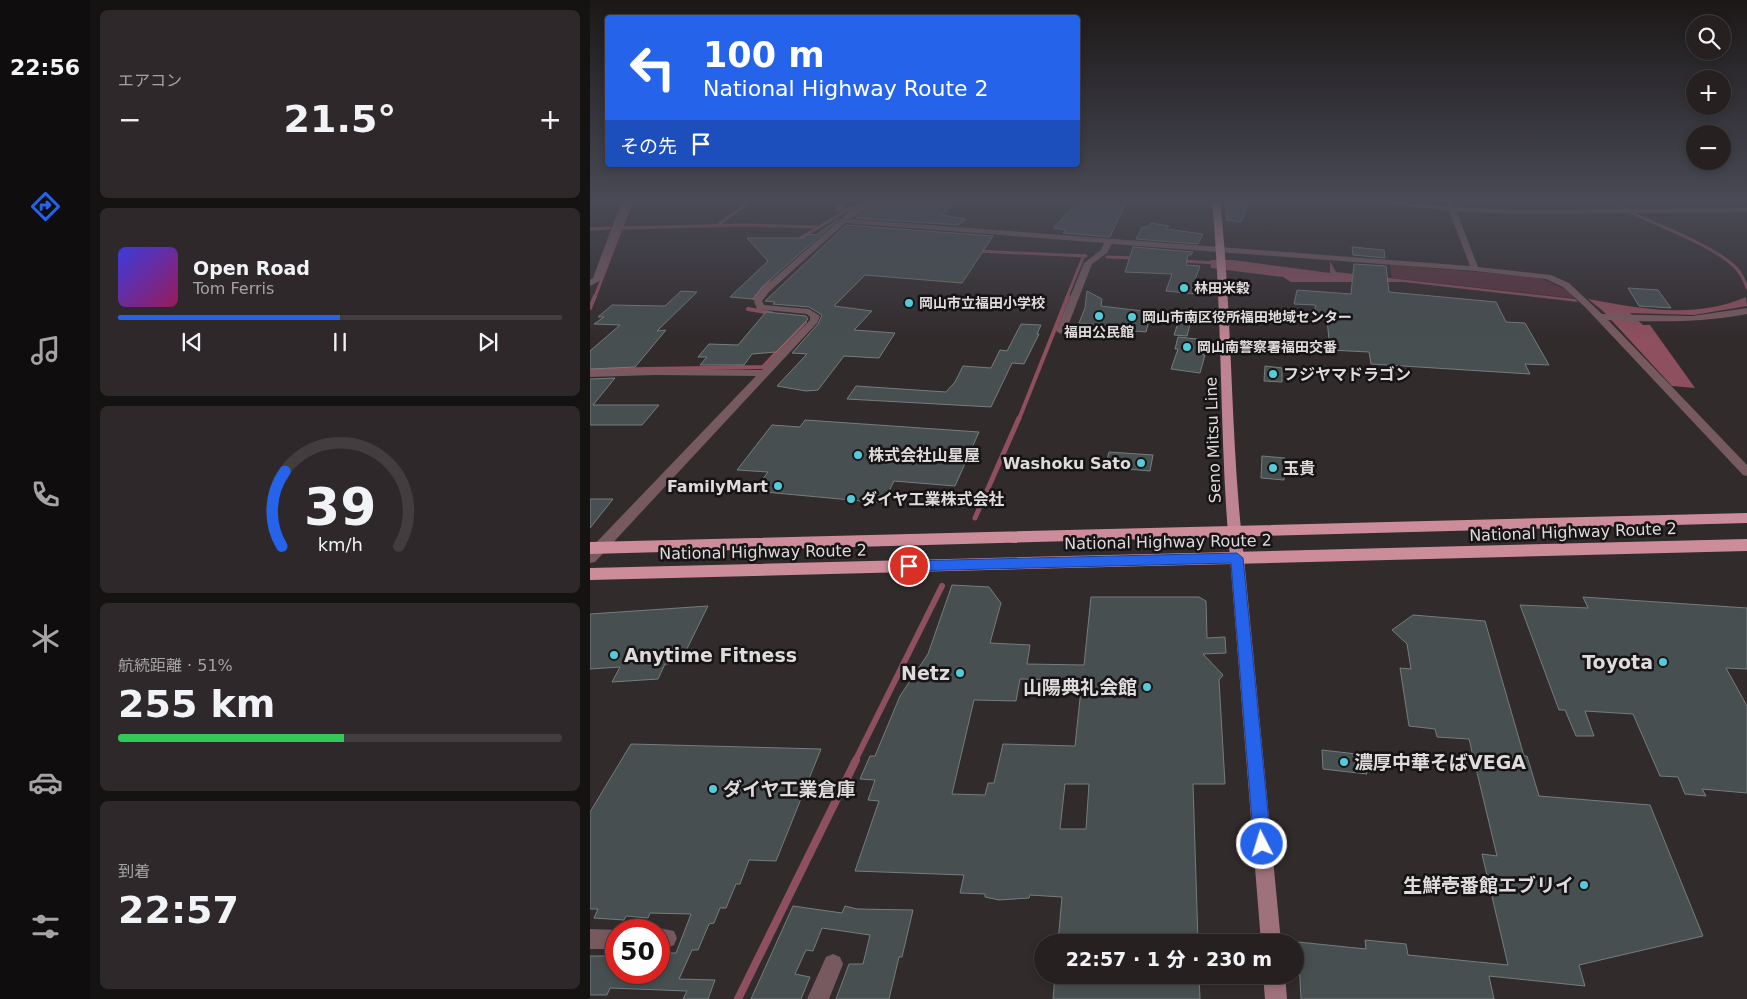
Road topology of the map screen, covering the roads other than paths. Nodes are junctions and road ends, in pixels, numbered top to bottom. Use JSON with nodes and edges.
{"nodes":[{"id":1,"x":609,"y":247,"type":"edge"},
{"id":2,"x":815,"y":247,"type":"edge"},
{"id":3,"x":1106,"y":247,"type":"edge"},
{"id":4,"x":1141,"y":247,"type":"edge"},
{"id":5,"x":1221,"y":247,"type":"edge"},
{"id":6,"x":1467,"y":247,"type":"edge"},
{"id":7,"x":1222,"y":261,"type":"junction"},
{"id":8,"x":1475,"y":269,"type":"junction"},
{"id":9,"x":590,"y":284,"type":"edge"},
{"id":10,"x":1747,"y":311,"type":"edge"},
{"id":11,"x":1599,"y":317,"type":"junction"},
{"id":12,"x":1061,"y":331,"type":"dead end"},
{"id":13,"x":762,"y":373,"type":"junction"},
{"id":14,"x":590,"y":374,"type":"edge"},
{"id":15,"x":1747,"y":472,"type":"edge"},
{"id":16,"x":1747,"y":518,"type":"edge"},
{"id":17,"x":1234,"y":530,"type":"junction"},
{"id":18,"x":1747,"y":544,"type":"edge"},
{"id":19,"x":593,"y":551,"type":"edge"},
{"id":20,"x":1237,"y":558,"type":"junction"},
{"id":21,"x":590,"y":574,"type":"edge"},
{"id":22,"x":1270,"y":934,"type":"edge"},
{"id":23,"x":590,"y":939,"type":"edge"},
{"id":24,"x":605,"y":939,"type":"edge"},
{"id":25,"x":833,"y":964,"type":"dead end"},
{"id":26,"x":1275,"y":984,"type":"edge"},
{"id":27,"x":818,"y":999,"type":"edge"},
{"id":28,"x":1276,"y":999,"type":"edge"}],
"edges":[{"from":1,"to":9,"type":"street"},
{"from":2,"to":13,"type":"street"},
{"from":3,"to":12,"type":"street"},
{"from":4,"to":7,"type":"street"},
{"from":5,"to":7,"type":"main road","name":"Seno Mitsu Line"},
{"from":6,"to":8,"type":"street"},
{"from":7,"to":8,"type":"street"},
{"from":7,"to":17,"type":"main road","name":"Seno Mitsu Line"},
{"from":8,"to":11,"type":"street"},
{"from":10,"to":11,"type":"street"},
{"from":11,"to":15,"type":"street"},
{"from":13,"to":14,"type":"street"},
{"from":13,"to":19,"type":"street"},
{"from":16,"to":17,"type":"highway","name":"National Highway Route 2"},
{"from":17,"to":19,"type":"highway","name":"National Highway Route 2"},
{"from":17,"to":20,"type":"main road","name":"Seno Mitsu Line"},
{"from":18,"to":20,"type":"highway","name":"National Highway Route 2"},
{"from":20,"to":21,"type":"highway","name":"National Highway Route 2"},
{"from":20,"to":22,"type":"main road"},
{"from":23,"to":24,"type":"street"},
{"from":25,"to":27,"type":"street"},
{"from":26,"to":28,"type":"main road"}]}
